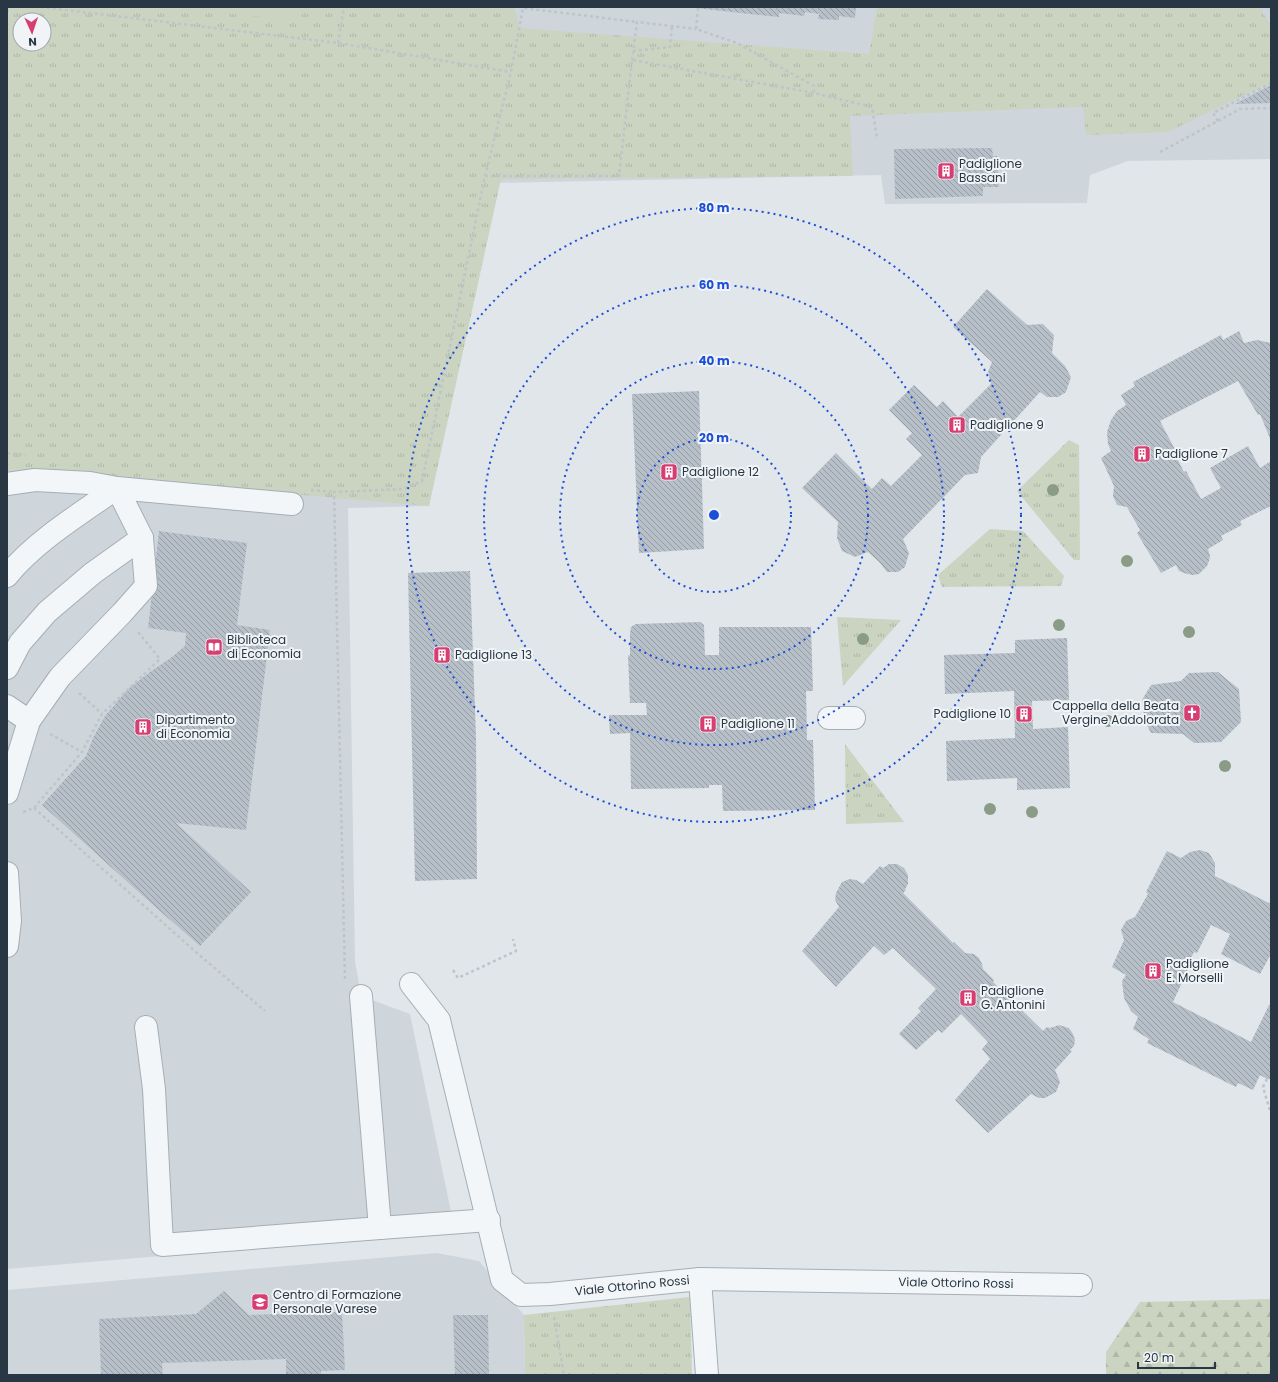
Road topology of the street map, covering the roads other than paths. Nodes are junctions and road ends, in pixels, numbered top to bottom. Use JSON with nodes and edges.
{"nodes":[{"id":1,"x":7,"y":484,"type":"edge"},
{"id":2,"x":116,"y":488,"type":"junction"},
{"id":3,"x":292,"y":504,"type":"dead end"},
{"id":4,"x":142,"y":538,"type":"junction"},
{"id":5,"x":7,"y":576,"type":"edge"},
{"id":6,"x":14,"y":638,"type":"edge"},
{"id":7,"x":7,"y":668,"type":"edge"},
{"id":8,"x":7,"y":706,"type":"edge"},
{"id":9,"x":829,"y":718,"type":"dead end"},
{"id":10,"x":854,"y":718,"type":"dead end"},
{"id":11,"x":29,"y":722,"type":"junction"},
{"id":12,"x":7,"y":793,"type":"edge"},
{"id":13,"x":7,"y":873,"type":"edge"},
{"id":14,"x":7,"y":946,"type":"edge"},
{"id":15,"x":411,"y":984,"type":"dead end"},
{"id":16,"x":353,"y":989,"type":"road end"},
{"id":17,"x":146,"y":1028,"type":"dead end"},
{"id":18,"x":489,"y":1220,"type":"junction"},
{"id":19,"x":380,"y":1228,"type":"junction"},
{"id":20,"x":700,"y":1279,"type":"junction"},
{"id":21,"x":1081,"y":1286,"type":"dead end"},
{"id":22,"x":707,"y":1375,"type":"edge"}],
"edges":[{"from":1,"to":2,"type":"street"},
{"from":2,"to":3,"type":"street"},
{"from":2,"to":4,"type":"street"},
{"from":2,"to":5,"type":"street"},
{"from":4,"to":6,"type":"street"},
{"from":4,"to":11,"type":"street"},
{"from":6,"to":7,"type":"street"},
{"from":8,"to":11,"type":"street"},
{"from":9,"to":10,"type":"street"},
{"from":11,"to":12,"type":"street"},
{"from":13,"to":14,"type":"street"},
{"from":15,"to":18,"type":"street","name":"Viale Ottorino Rossi"},
{"from":16,"to":19,"type":"street"},
{"from":17,"to":19,"type":"street"},
{"from":18,"to":19,"type":"street"},
{"from":18,"to":20,"type":"street","name":"Viale Ottorino Rossi"},
{"from":20,"to":21,"type":"street","name":"Viale Ottorino Rossi"},
{"from":20,"to":22,"type":"street"}]}
